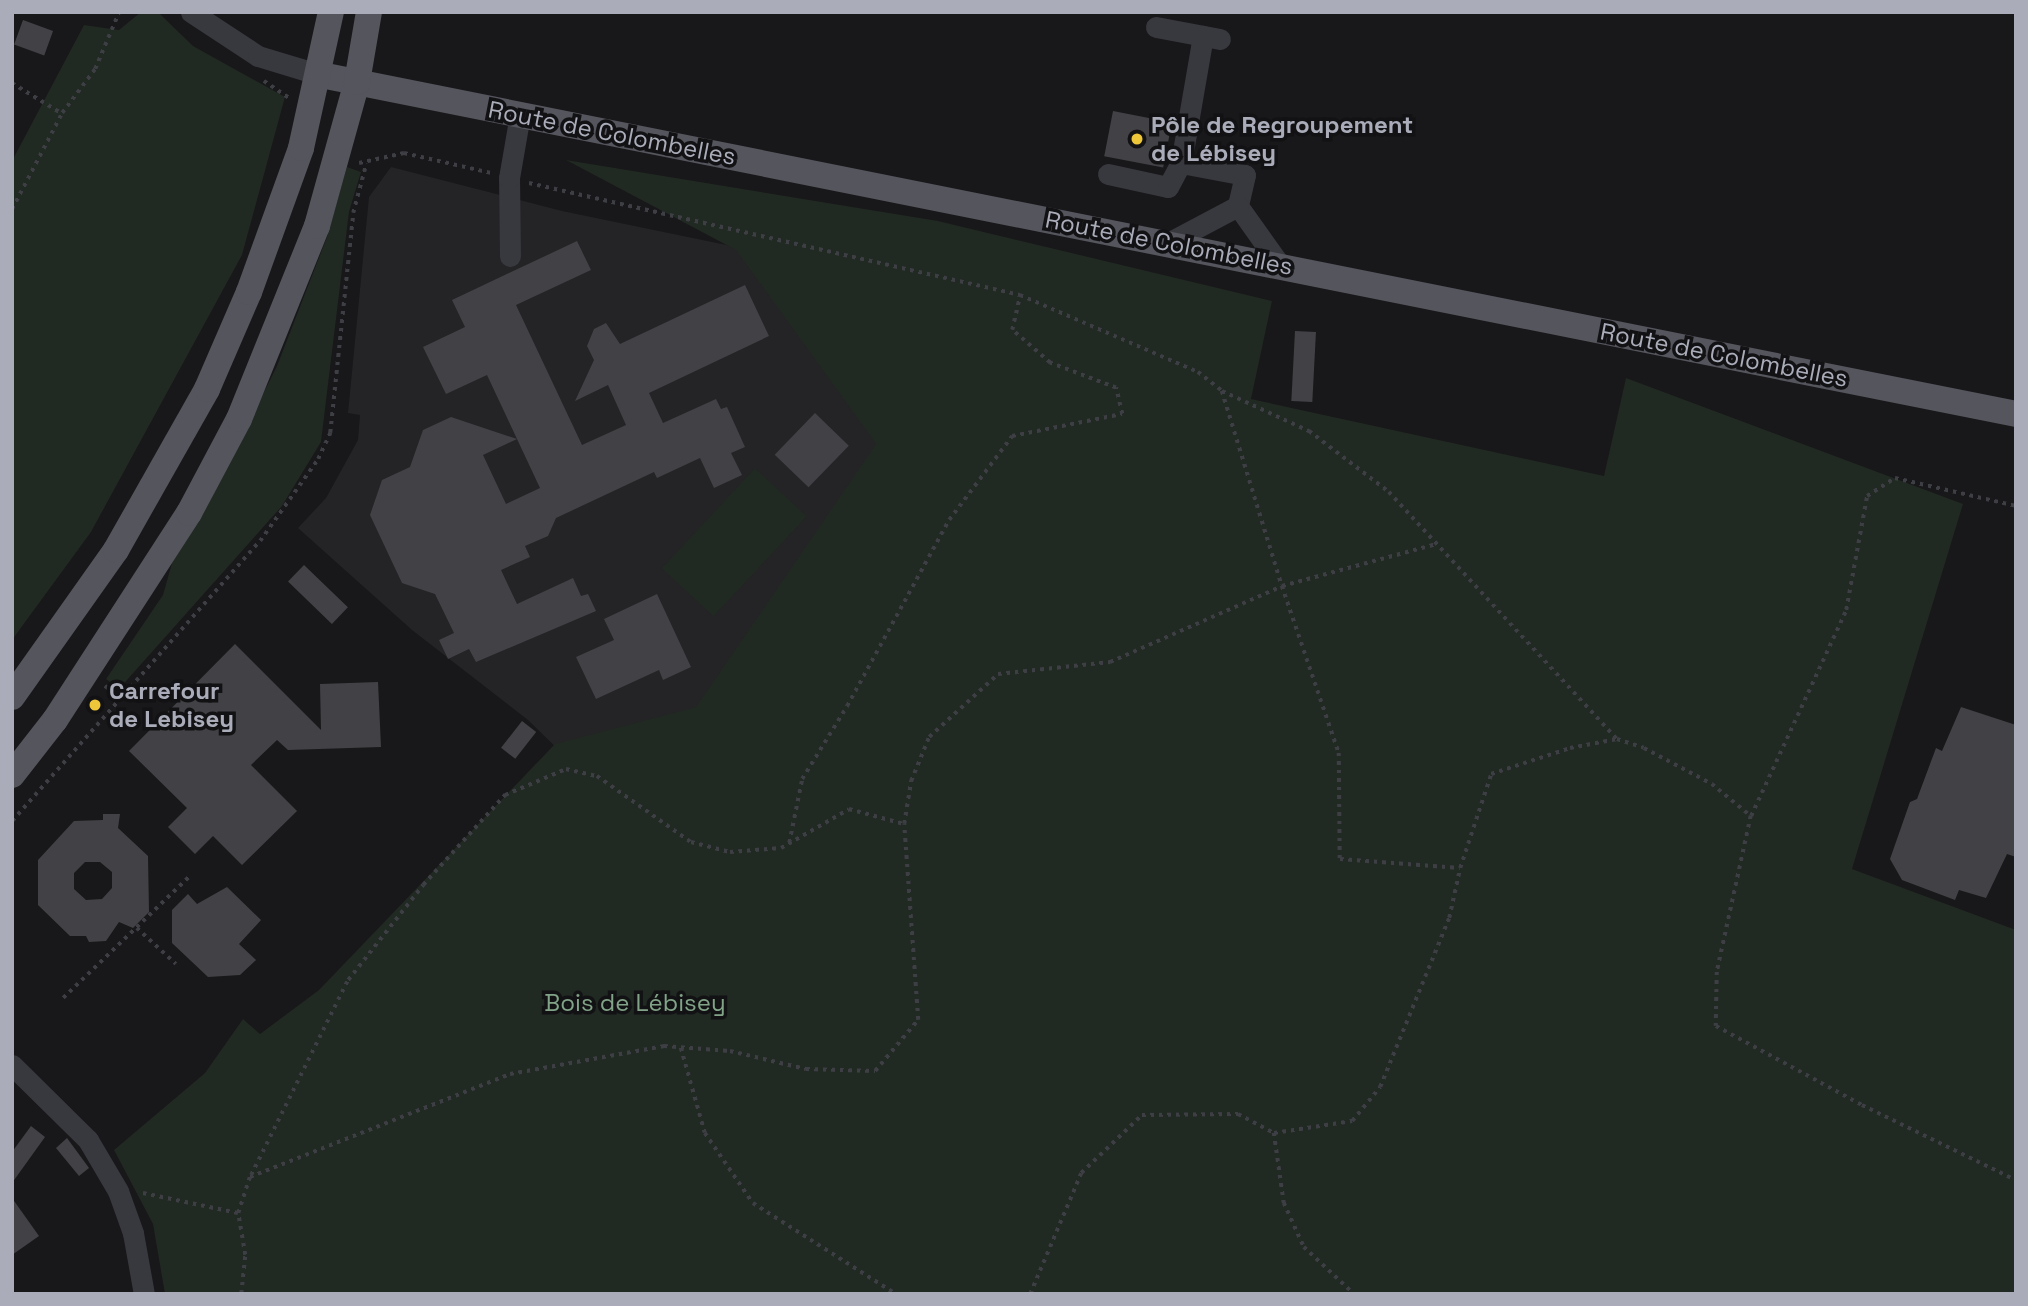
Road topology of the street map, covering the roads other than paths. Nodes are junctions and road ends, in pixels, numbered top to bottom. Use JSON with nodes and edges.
{"nodes":[{"id":1,"x":191,"y":12,"type":"edge"},
{"id":2,"x":331,"y":12,"type":"edge"},
{"id":3,"x":369,"y":12,"type":"edge"},
{"id":4,"x":1156,"y":27,"type":"dead end"},
{"id":5,"x":321,"y":75,"type":"junction"},
{"id":6,"x":357,"y":82,"type":"junction"},
{"id":7,"x":520,"y":114,"type":"junction"},
{"id":8,"x":1181,"y":163,"type":"junction"},
{"id":9,"x":1108,"y":174,"type":"dead end"},
{"id":10,"x":1238,"y":206,"type":"junction"},
{"id":11,"x":1168,"y":243,"type":"junction"},
{"id":12,"x":510,"y":256,"type":"dead end"},
{"id":13,"x":1280,"y":265,"type":"junction"},
{"id":14,"x":2016,"y":414,"type":"edge"},
{"id":15,"x":12,"y":697,"type":"edge"},
{"id":16,"x":18,"y":785,"type":"edge"},
{"id":17,"x":12,"y":1065,"type":"edge"},
{"id":18,"x":144,"y":1294,"type":"edge"}],
"edges":[{"from":1,"to":5,"type":"street"},
{"from":2,"to":5,"type":"main road"},
{"from":3,"to":6,"type":"main road"},
{"from":4,"to":8,"type":"street"},
{"from":5,"to":6,"type":"main road","name":"Route de Colombelles"},
{"from":5,"to":15,"type":"main road"},
{"from":6,"to":7,"type":"main road","name":"Route de Colombelles"},
{"from":6,"to":16,"type":"main road"},
{"from":7,"to":11,"type":"main road","name":"Route de Colombelles"},
{"from":7,"to":12,"type":"street"},
{"from":8,"to":9,"type":"street"},
{"from":8,"to":10,"type":"street"},
{"from":10,"to":11,"type":"street"},
{"from":10,"to":13,"type":"street"},
{"from":11,"to":13,"type":"main road","name":"Route de Colombelles"},
{"from":13,"to":14,"type":"main road","name":"Route de Colombelles"},
{"from":17,"to":18,"type":"street"}]}
